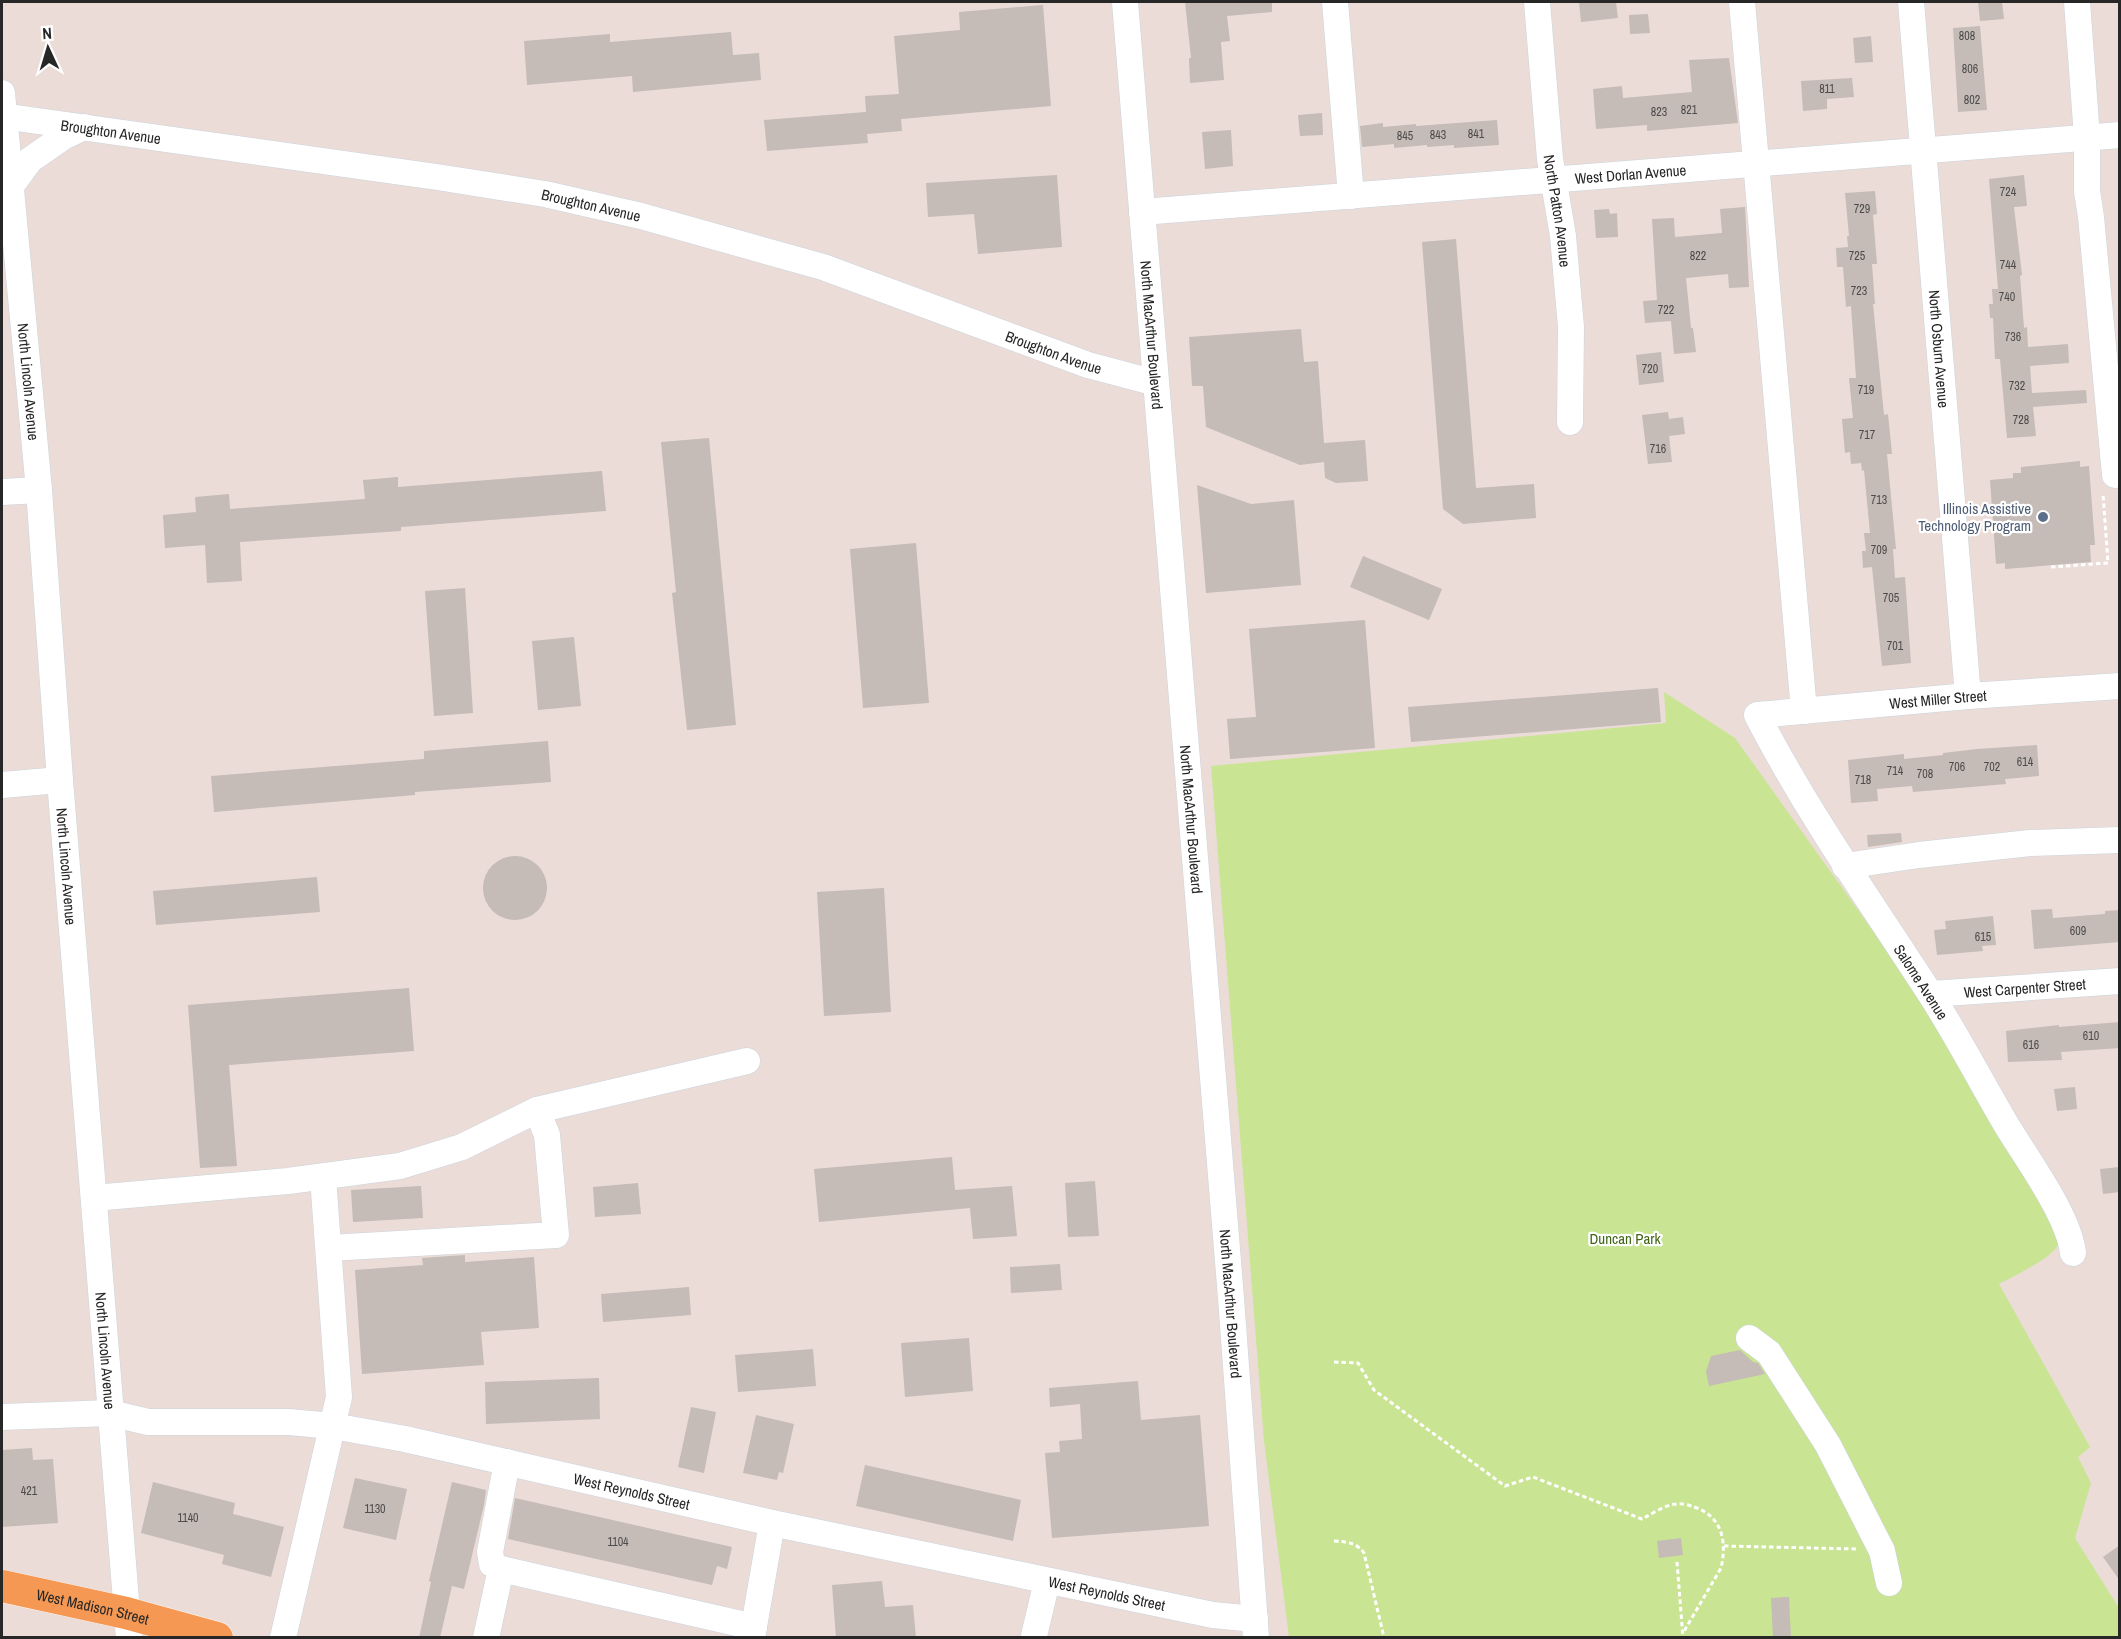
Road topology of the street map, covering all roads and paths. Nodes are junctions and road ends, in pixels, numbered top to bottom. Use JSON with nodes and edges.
{"nodes":[{"id":1,"x":1125,"y":2,"type":"edge"},
{"id":2,"x":1335,"y":2,"type":"edge"},
{"id":3,"x":1537,"y":2,"type":"edge"},
{"id":4,"x":1742,"y":2,"type":"edge"},
{"id":5,"x":1911,"y":2,"type":"edge"},
{"id":6,"x":2077,"y":2,"type":"edge"},
{"id":7,"x":2,"y":108,"type":"edge"},
{"id":8,"x":84,"y":127,"type":"junction"},
{"id":9,"x":2120,"y":135,"type":"edge"},
{"id":10,"x":2087,"y":137,"type":"junction"},
{"id":11,"x":1923,"y":150,"type":"junction"},
{"id":12,"x":1755,"y":164,"type":"junction"},
{"id":13,"x":1555,"y":180,"type":"junction"},
{"id":14,"x":11,"y":186,"type":"junction"},
{"id":15,"x":1351,"y":196,"type":"junction"},
{"id":16,"x":1142,"y":212,"type":"junction"},
{"id":17,"x":1156,"y":383,"type":"junction"},
{"id":18,"x":1570,"y":422,"type":"dead end"},
{"id":19,"x":2110,"y":484,"type":"joint"},
{"id":20,"x":39,"y":490,"type":"junction"},
{"id":21,"x":2,"y":492,"type":"edge"},
{"id":22,"x":2051,"y":567,"type":"dead end"},
{"id":23,"x":2120,"y":686,"type":"edge"},
{"id":24,"x":1968,"y":696,"type":"junction"},
{"id":25,"x":1804,"y":711,"type":"junction"},
{"id":26,"x":1757,"y":715,"type":"joint"},
{"id":27,"x":60,"y":780,"type":"junction"},
{"id":28,"x":2,"y":784,"type":"edge"},
{"id":29,"x":2120,"y":840,"type":"edge"},
{"id":30,"x":1845,"y":866,"type":"junction"},
{"id":31,"x":2120,"y":981,"type":"edge"},
{"id":32,"x":1931,"y":994,"type":"junction"},
{"id":33,"x":747,"y":1061,"type":"dead end"},
{"id":34,"x":537,"y":1110,"type":"junction"},
{"id":35,"x":323,"y":1177,"type":"junction"},
{"id":36,"x":94,"y":1198,"type":"junction"},
{"id":37,"x":329,"y":1248,"type":"junction"},
{"id":38,"x":2073,"y":1253,"type":"dead end"},
{"id":39,"x":1749,"y":1338,"type":"dead end"},
{"id":40,"x":1334,"y":1362,"type":"dead end"},
{"id":41,"x":110,"y":1413,"type":"junction"},
{"id":42,"x":2,"y":1418,"type":"edge"},
{"id":43,"x":333,"y":1426,"type":"junction"},
{"id":44,"x":507,"y":1462,"type":"junction"},
{"id":45,"x":772,"y":1523,"type":"junction"},
{"id":46,"x":1334,"y":1541,"type":"dead end"},
{"id":47,"x":1724,"y":1546,"type":"junction"},
{"id":48,"x":1882,"y":1551,"type":"junction"},
{"id":49,"x":1677,"y":1562,"type":"dead end"},
{"id":50,"x":501,"y":1569,"type":"junction"},
{"id":51,"x":1047,"y":1581,"type":"junction"},
{"id":52,"x":1889,"y":1583,"type":"dead end"},
{"id":53,"x":2,"y":1586,"type":"edge"},
{"id":54,"x":127,"y":1625,"type":"edge"},
{"id":55,"x":1256,"y":1628,"type":"edge"},
{"id":56,"x":753,"y":1632,"type":"edge"},
{"id":57,"x":1034,"y":1636,"type":"dead end"},
{"id":58,"x":1683,"y":1636,"type":"edge"},
{"id":59,"x":217,"y":1638,"type":"edge"},
{"id":60,"x":283,"y":1638,"type":"edge"},
{"id":61,"x":486,"y":1638,"type":"edge"},
{"id":62,"x":1386,"y":1638,"type":"edge"}],
"edges":[{"from":1,"to":16,"type":"street","name":"North MacArthur Boulevard"},
{"from":2,"to":15,"type":"street"},
{"from":3,"to":13,"type":"street","name":"North Patton Avenue"},
{"from":4,"to":12,"type":"street"},
{"from":5,"to":11,"type":"street","name":"North Osburn Avenue"},
{"from":6,"to":10,"type":"street"},
{"from":7,"to":8,"type":"street","name":"Broughton Avenue"},
{"from":7,"to":14,"type":"street","name":"North Lincoln Avenue"},
{"from":8,"to":14,"type":"street"},
{"from":8,"to":17,"type":"street","name":"Broughton Avenue"},
{"from":9,"to":10,"type":"street","name":"West Dorlan Avenue"},
{"from":10,"to":11,"type":"street","name":"West Dorlan Avenue"},
{"from":10,"to":19,"type":"street"},
{"from":11,"to":12,"type":"street","name":"West Dorlan Avenue"},
{"from":11,"to":24,"type":"street","name":"North Osburn Avenue"},
{"from":12,"to":13,"type":"street","name":"West Dorlan Avenue"},
{"from":12,"to":25,"type":"street"},
{"from":13,"to":15,"type":"street","name":"West Dorlan Avenue"},
{"from":13,"to":18,"type":"street","name":"North Patton Avenue"},
{"from":14,"to":20,"type":"street","name":"North Lincoln Avenue"},
{"from":15,"to":16,"type":"street","name":"West Dorlan Avenue"},
{"from":16,"to":17,"type":"street","name":"North MacArthur Boulevard"},
{"from":17,"to":55,"type":"street","name":"North MacArthur Boulevard"},
{"from":19,"to":22,"type":"path"},
{"from":20,"to":21,"type":"street"},
{"from":20,"to":27,"type":"street","name":"North Lincoln Avenue"},
{"from":23,"to":24,"type":"street","name":"West Miller Street"},
{"from":24,"to":25,"type":"street","name":"West Miller Street"},
{"from":25,"to":26,"type":"street","name":"West Miller Street"},
{"from":26,"to":30,"type":"street","name":"Salome Avenue"},
{"from":27,"to":28,"type":"street"},
{"from":27,"to":36,"type":"street","name":"North Lincoln Avenue"},
{"from":29,"to":30,"type":"street"},
{"from":30,"to":32,"type":"street","name":"Salome Avenue"},
{"from":31,"to":32,"type":"street","name":"West Carpenter Street"},
{"from":32,"to":38,"type":"street","name":"Salome Avenue"},
{"from":33,"to":34,"type":"street"},
{"from":34,"to":35,"type":"street"},
{"from":34,"to":37,"type":"street"},
{"from":35,"to":36,"type":"street"},
{"from":35,"to":37,"type":"street"},
{"from":36,"to":41,"type":"street","name":"North Lincoln Avenue"},
{"from":37,"to":43,"type":"street"},
{"from":39,"to":48,"type":"street"},
{"from":40,"to":47,"type":"path"},
{"from":41,"to":42,"type":"street","name":"West Reynolds Street"},
{"from":41,"to":43,"type":"street","name":"West Reynolds Street"},
{"from":41,"to":54,"type":"street","name":"North Lincoln Avenue"},
{"from":43,"to":44,"type":"street","name":"West Reynolds Street"},
{"from":43,"to":60,"type":"street"},
{"from":44,"to":45,"type":"street","name":"West Reynolds Street"},
{"from":44,"to":50,"type":"street"},
{"from":45,"to":51,"type":"street","name":"West Reynolds Street"},
{"from":45,"to":56,"type":"street"},
{"from":46,"to":62,"type":"path"},
{"from":47,"to":48,"type":"path"},
{"from":47,"to":58,"type":"path"},
{"from":48,"to":52,"type":"street"},
{"from":49,"to":58,"type":"path"},
{"from":50,"to":56,"type":"street"},
{"from":50,"to":61,"type":"street"},
{"from":51,"to":55,"type":"street","name":"West Reynolds Street"},
{"from":51,"to":57,"type":"street"},
{"from":53,"to":54,"type":"main road","name":"West Madison Street"},
{"from":54,"to":59,"type":"main road","name":"West Madison Street"}]}
